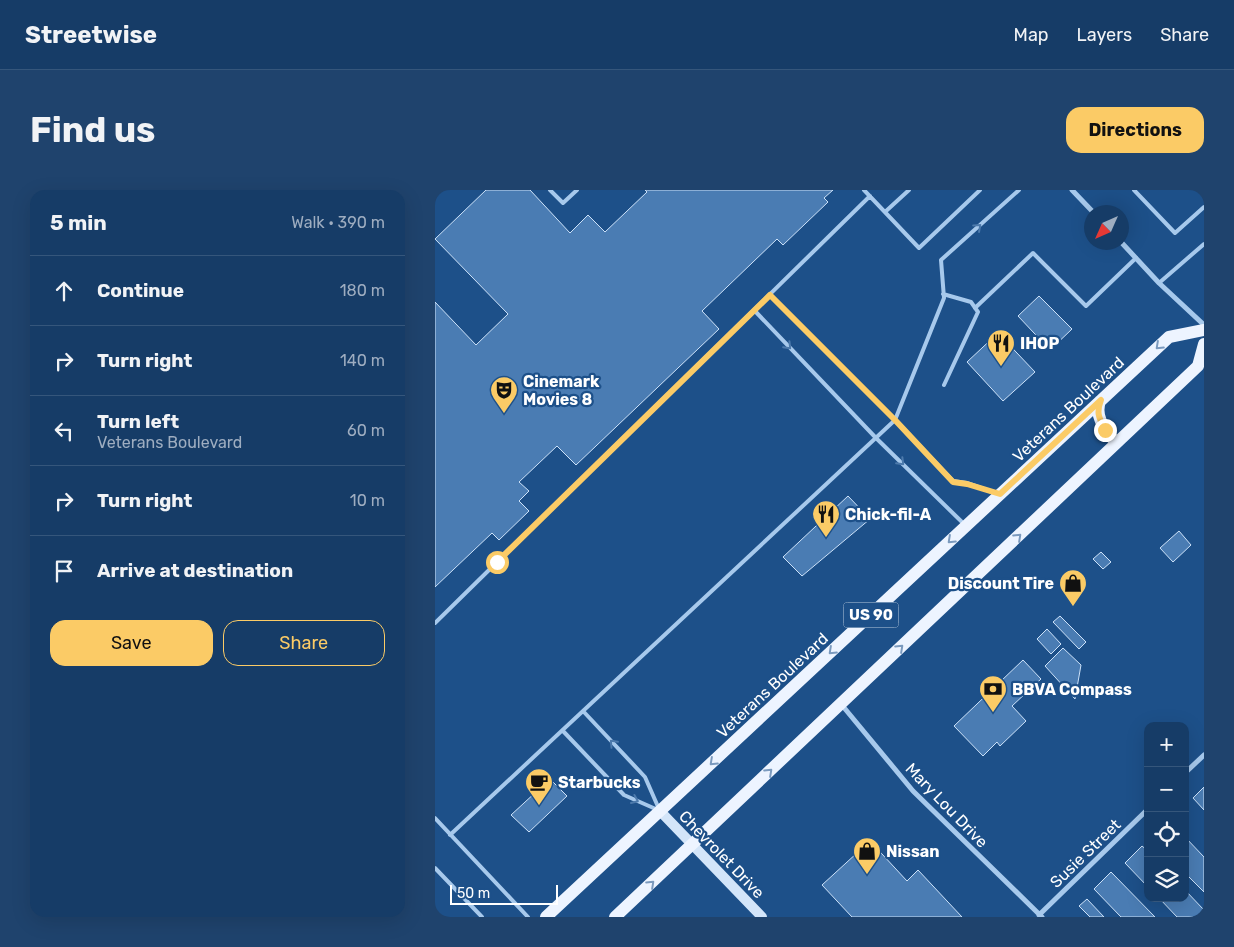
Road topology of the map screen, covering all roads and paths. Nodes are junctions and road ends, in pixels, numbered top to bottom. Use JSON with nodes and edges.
{"nodes":[{"id":1,"x":550,"y":190,"type":"edge"},
{"id":2,"x":577,"y":190,"type":"edge"},
{"id":3,"x":864,"y":190,"type":"edge"},
{"id":4,"x":909,"y":190,"type":"edge"},
{"id":5,"x":979,"y":190,"type":"edge"},
{"id":6,"x":1019,"y":190,"type":"edge"},
{"id":7,"x":1073,"y":190,"type":"edge"},
{"id":8,"x":1134,"y":190,"type":"edge"},
{"id":9,"x":870,"y":196,"type":"junction"},
{"id":10,"x":1087,"y":205,"type":"edge"},
{"id":11,"x":1204,"y":207,"type":"edge"},
{"id":12,"x":885,"y":212,"type":"junction"},
{"id":13,"x":1204,"y":244,"type":"edge"},
{"id":14,"x":1128,"y":250,"type":"edge"},
{"id":15,"x":1136,"y":258,"type":"junction"},
{"id":16,"x":1159,"y":283,"type":"junction"},
{"id":17,"x":943,"y":294,"type":"junction"},
{"id":18,"x":770,"y":295,"type":"junction"},
{"id":19,"x":975,"y":308,"type":"junction"},
{"id":20,"x":754,"y":310,"type":"junction"},
{"id":21,"x":1204,"y":326,"type":"edge"},
{"id":22,"x":1204,"y":330,"type":"edge"},
{"id":23,"x":1204,"y":344,"type":"edge"},
{"id":24,"x":944,"y":385,"type":"dead end"},
{"id":25,"x":1101,"y":400,"type":"junction"},
{"id":26,"x":895,"y":420,"type":"junction"},
{"id":27,"x":876,"y":438,"type":"junction"},
{"id":28,"x":1117,"y":443,"type":"junction"},
{"id":29,"x":1000,"y":494,"type":"junction"},
{"id":30,"x":966,"y":526,"type":"junction"},
{"id":31,"x":435,"y":623,"type":"edge"},
{"id":32,"x":841,"y":704,"type":"junction"},
{"id":33,"x":583,"y":711,"type":"junction"},
{"id":34,"x":563,"y":731,"type":"junction"},
{"id":35,"x":1204,"y":755,"type":"edge"},
{"id":36,"x":1189,"y":769,"type":"edge"},
{"id":37,"x":660,"y":811,"type":"junction"},
{"id":38,"x":1145,"y":812,"type":"edge"},
{"id":39,"x":435,"y":818,"type":"edge"},
{"id":40,"x":450,"y":835,"type":"junction"},
{"id":41,"x":691,"y":845,"type":"junction"},
{"id":42,"x":435,"y":868,"type":"edge"},
{"id":43,"x":620,"y":915,"type":"edge"},
{"id":44,"x":1041,"y":916,"type":"edge"},
{"id":45,"x":482,"y":917,"type":"edge"},
{"id":46,"x":528,"y":917,"type":"edge"},
{"id":47,"x":547,"y":917,"type":"edge"},
{"id":48,"x":762,"y":917,"type":"edge"}],
"edges":[{"from":1,"to":2,"type":"lane"},
{"from":3,"to":9,"type":"lane"},
{"from":4,"to":12,"type":"lane"},
{"from":5,"to":12,"type":"lane"},
{"from":17,"to":6,"type":"lane","one_way":true},
{"from":7,"to":10,"type":"street"},
{"from":8,"to":11,"type":"lane"},
{"from":9,"to":12,"type":"lane"},
{"from":9,"to":18,"type":"lane"},
{"from":13,"to":16,"type":"lane"},
{"from":14,"to":15,"type":"street"},
{"from":15,"to":16,"type":"street"},
{"from":15,"to":19,"type":"lane"},
{"from":16,"to":21,"type":"street"},
{"from":17,"to":19,"type":"lane"},
{"from":17,"to":26,"type":"lane"},
{"from":18,"to":20,"type":"lane"},
{"from":18,"to":26,"type":"lane"},
{"from":19,"to":24,"type":"lane"},
{"from":20,"to":27,"type":"lane","one_way":true},
{"from":20,"to":31,"type":"lane"},
{"from":22,"to":25,"type":"main road","name":"Veterans Boulevard","number":"US 90","one_way":true},
{"from":23,"to":28,"type":"main road","number":"US 90"},
{"from":25,"to":28,"type":"main road"},
{"from":25,"to":29,"type":"main road","name":"Veterans Boulevard","number":"US 90"},
{"from":26,"to":27,"type":"lane"},
{"from":26,"to":29,"type":"lane"},
{"from":27,"to":30,"type":"lane","one_way":true},
{"from":27,"to":33,"type":"lane"},
{"from":32,"to":28,"type":"main road","number":"US 90","one_way":true},
{"from":29,"to":30,"type":"main road","name":"Veterans Boulevard","number":"US 90"},
{"from":30,"to":37,"type":"main road","name":"Veterans Boulevard","number":"US 90","one_way":true},
{"from":41,"to":32,"type":"main road","number":"US 90","one_way":true},
{"from":32,"to":44,"type":"street","name":"Mary Lou Drive"},
{"from":33,"to":34,"type":"lane"},
{"from":37,"to":33,"type":"lane","one_way":true},
{"from":34,"to":37,"type":"lane","one_way":true},
{"from":34,"to":40,"type":"lane"},
{"from":35,"to":36,"type":"street"},
{"from":37,"to":41,"type":"main road","name":"Chevrolet Drive"},
{"from":37,"to":47,"type":"main road","name":"Veterans Boulevard","number":"US 90"},
{"from":38,"to":44,"type":"street","name":"Susie Street"},
{"from":39,"to":40,"type":"lane"},
{"from":40,"to":46,"type":"lane"},
{"from":43,"to":41,"type":"main road","number":"US 90","one_way":true},
{"from":41,"to":48,"type":"main road","name":"Chevrolet Drive"},
{"from":42,"to":45,"type":"lane"}]}
